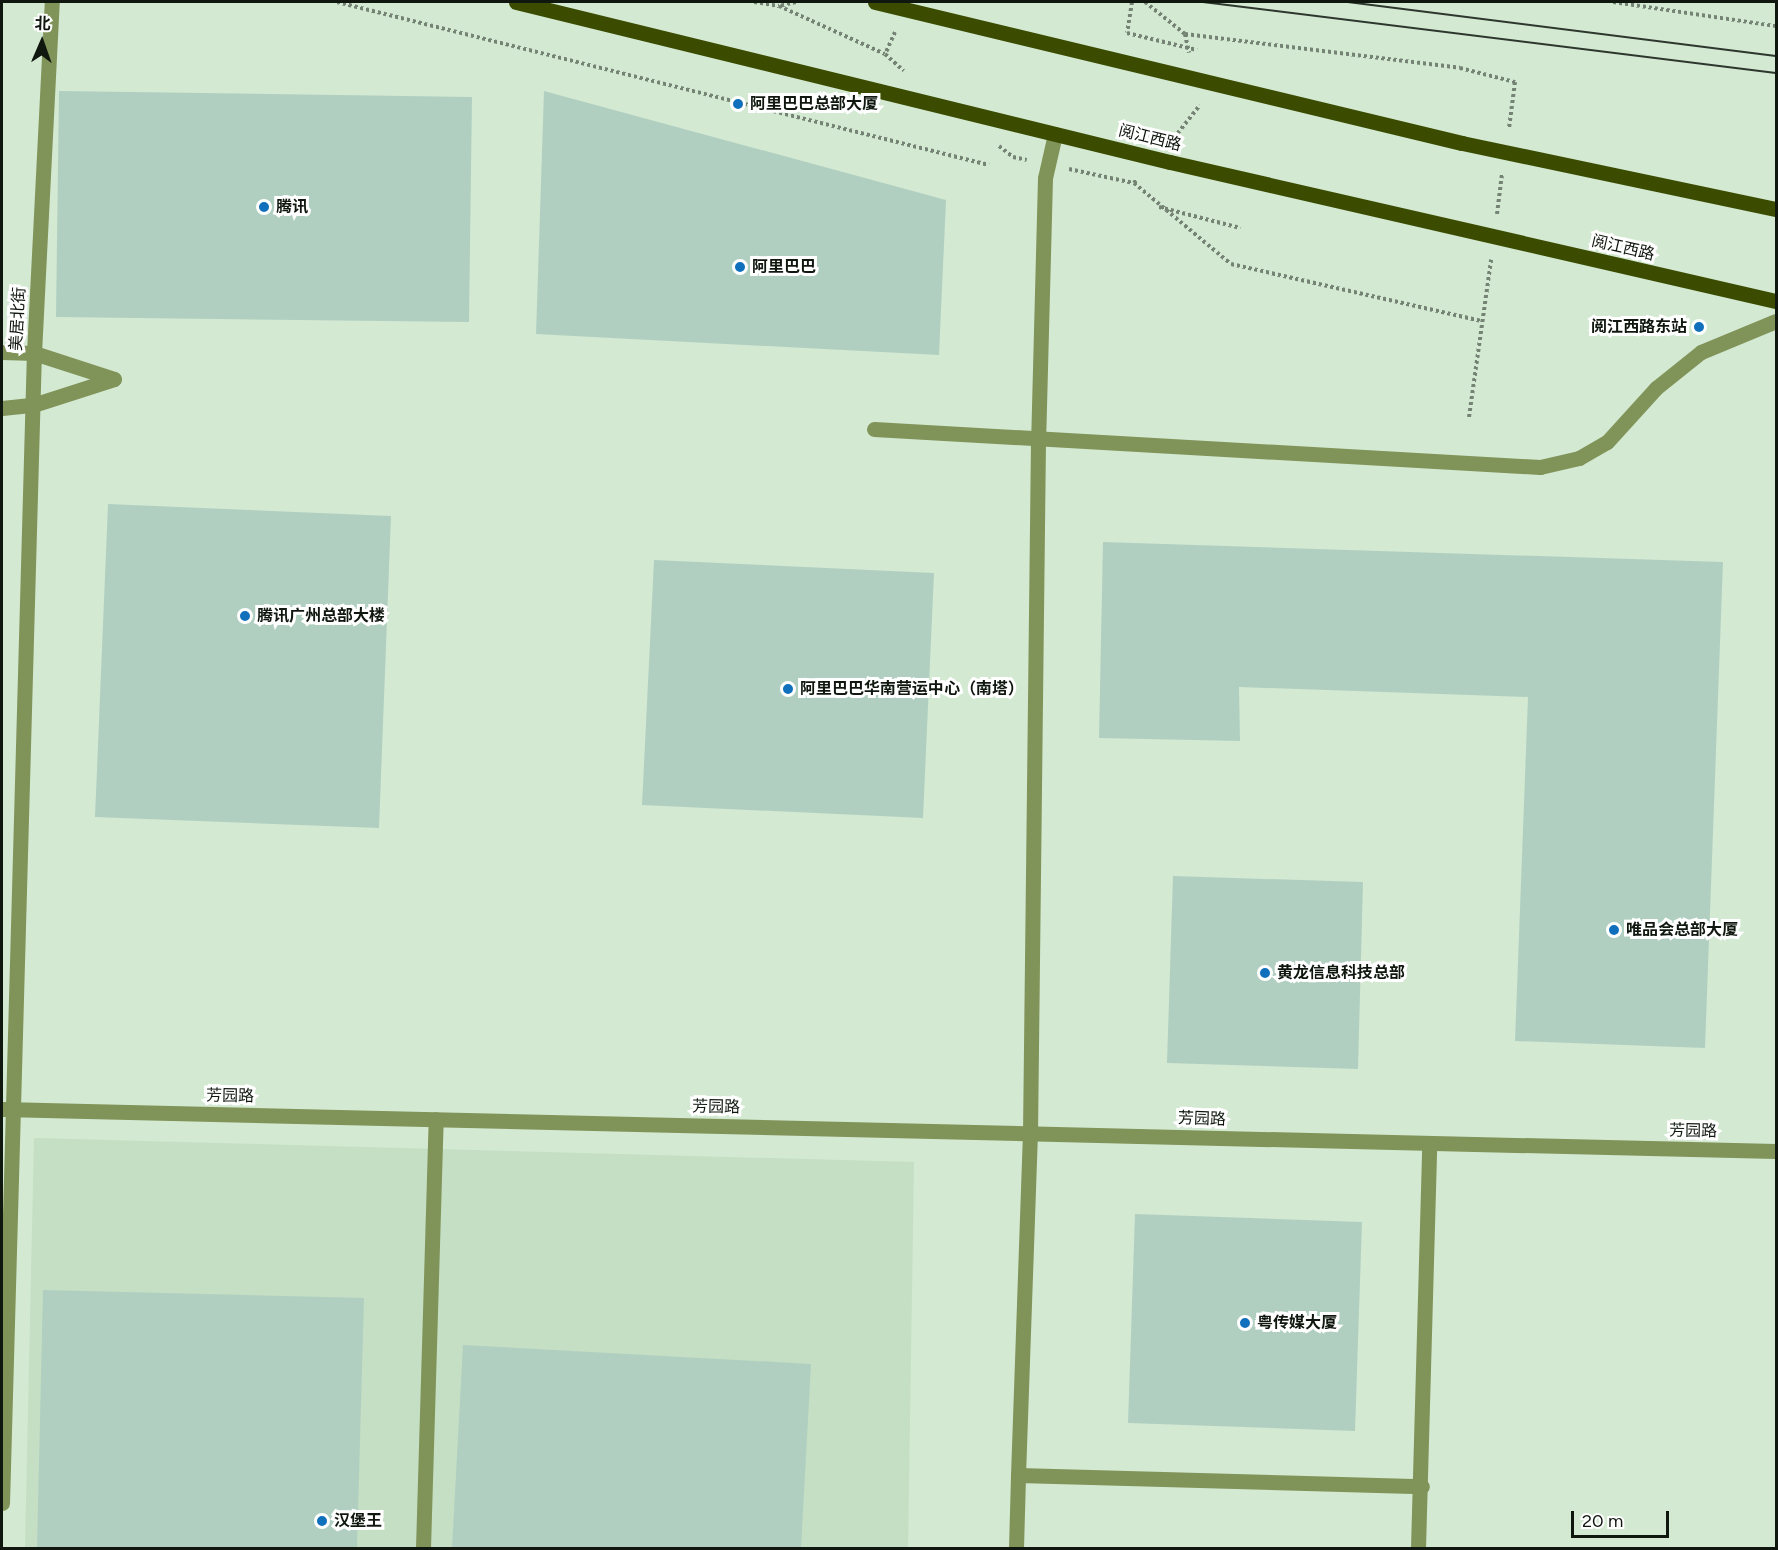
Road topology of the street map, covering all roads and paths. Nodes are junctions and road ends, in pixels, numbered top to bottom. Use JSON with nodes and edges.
{"nodes":[{"id":1,"x":52,"y":2,"type":"edge"},
{"id":2,"x":337,"y":2,"type":"edge"},
{"id":3,"x":516,"y":2,"type":"edge"},
{"id":4,"x":754,"y":2,"type":"edge"},
{"id":5,"x":796,"y":2,"type":"edge"},
{"id":6,"x":875,"y":2,"type":"edge"},
{"id":7,"x":1132,"y":2,"type":"edge"},
{"id":8,"x":1145,"y":2,"type":"edge"},
{"id":9,"x":1613,"y":2,"type":"edge"},
{"id":10,"x":779,"y":6,"type":"junction"},
{"id":11,"x":1776,"y":26,"type":"edge"},
{"id":12,"x":1185,"y":34,"type":"dead end"},
{"id":13,"x":1197,"y":50,"type":"dead end"},
{"id":14,"x":885,"y":54,"type":"dead end"},
{"id":15,"x":1055,"y":134,"type":"junction"},
{"id":16,"x":989,"y":165,"type":"dead end"},
{"id":17,"x":1134,"y":183,"type":"dead end"},
{"id":18,"x":1158,"y":207,"type":"dead end"},
{"id":19,"x":1776,"y":209,"type":"edge"},
{"id":20,"x":1240,"y":228,"type":"dead end"},
{"id":21,"x":1776,"y":301,"type":"edge"},
{"id":22,"x":1482,"y":321,"type":"dead end"},
{"id":23,"x":1776,"y":321,"type":"edge"},
{"id":24,"x":2,"y":352,"type":"edge"},
{"id":25,"x":34,"y":353,"type":"junction"},
{"id":26,"x":33,"y":405,"type":"junction"},
{"id":27,"x":2,"y":408,"type":"edge"},
{"id":28,"x":874,"y":429,"type":"dead end"},
{"id":29,"x":1038,"y":440,"type":"junction"},
{"id":30,"x":8,"y":1109,"type":"edge"},
{"id":31,"x":436,"y":1119,"type":"junction"},
{"id":32,"x":1030,"y":1132,"type":"junction"},
{"id":33,"x":1429,"y":1143,"type":"junction"},
{"id":34,"x":1776,"y":1151,"type":"edge"},
{"id":35,"x":1018,"y":1476,"type":"junction"},
{"id":36,"x":1422,"y":1486,"type":"junction"},
{"id":37,"x":2,"y":1503,"type":"edge"},
{"id":38,"x":423,"y":1548,"type":"edge"},
{"id":39,"x":1016,"y":1548,"type":"edge"},
{"id":40,"x":1418,"y":1548,"type":"edge"}],
"edges":[{"from":1,"to":25,"type":"street","name":"美居北街"},
{"from":2,"to":16,"type":"path"},
{"from":3,"to":15,"type":"main road","name":"阅江西路"},
{"from":4,"to":10,"type":"path"},
{"from":5,"to":10,"type":"path"},
{"from":6,"to":19,"type":"main road"},
{"from":7,"to":13,"type":"path"},
{"from":8,"to":12,"type":"path"},
{"from":9,"to":11,"type":"path"},
{"from":10,"to":14,"type":"path"},
{"from":15,"to":21,"type":"main road","name":"阅江西路"},
{"from":15,"to":29,"type":"street"},
{"from":17,"to":22,"type":"path"},
{"from":18,"to":20,"type":"path"},
{"from":23,"to":29,"type":"street"},
{"from":24,"to":25,"type":"street"},
{"from":25,"to":26,"type":"street","name":"美居北街"},
{"from":25,"to":26,"type":"street"},
{"from":26,"to":27,"type":"street"},
{"from":26,"to":30,"type":"street","name":"美居北街"},
{"from":28,"to":29,"type":"street"},
{"from":29,"to":32,"type":"street"},
{"from":30,"to":31,"type":"street","name":"芳园路"},
{"from":30,"to":37,"type":"street","name":"美居北街"},
{"from":31,"to":32,"type":"street","name":"芳园路"},
{"from":31,"to":38,"type":"street"},
{"from":32,"to":33,"type":"street","name":"芳园路"},
{"from":32,"to":35,"type":"street"},
{"from":33,"to":34,"type":"street","name":"芳园路"},
{"from":33,"to":36,"type":"street"},
{"from":35,"to":36,"type":"street"},
{"from":35,"to":39,"type":"street"},
{"from":36,"to":40,"type":"street"}]}
